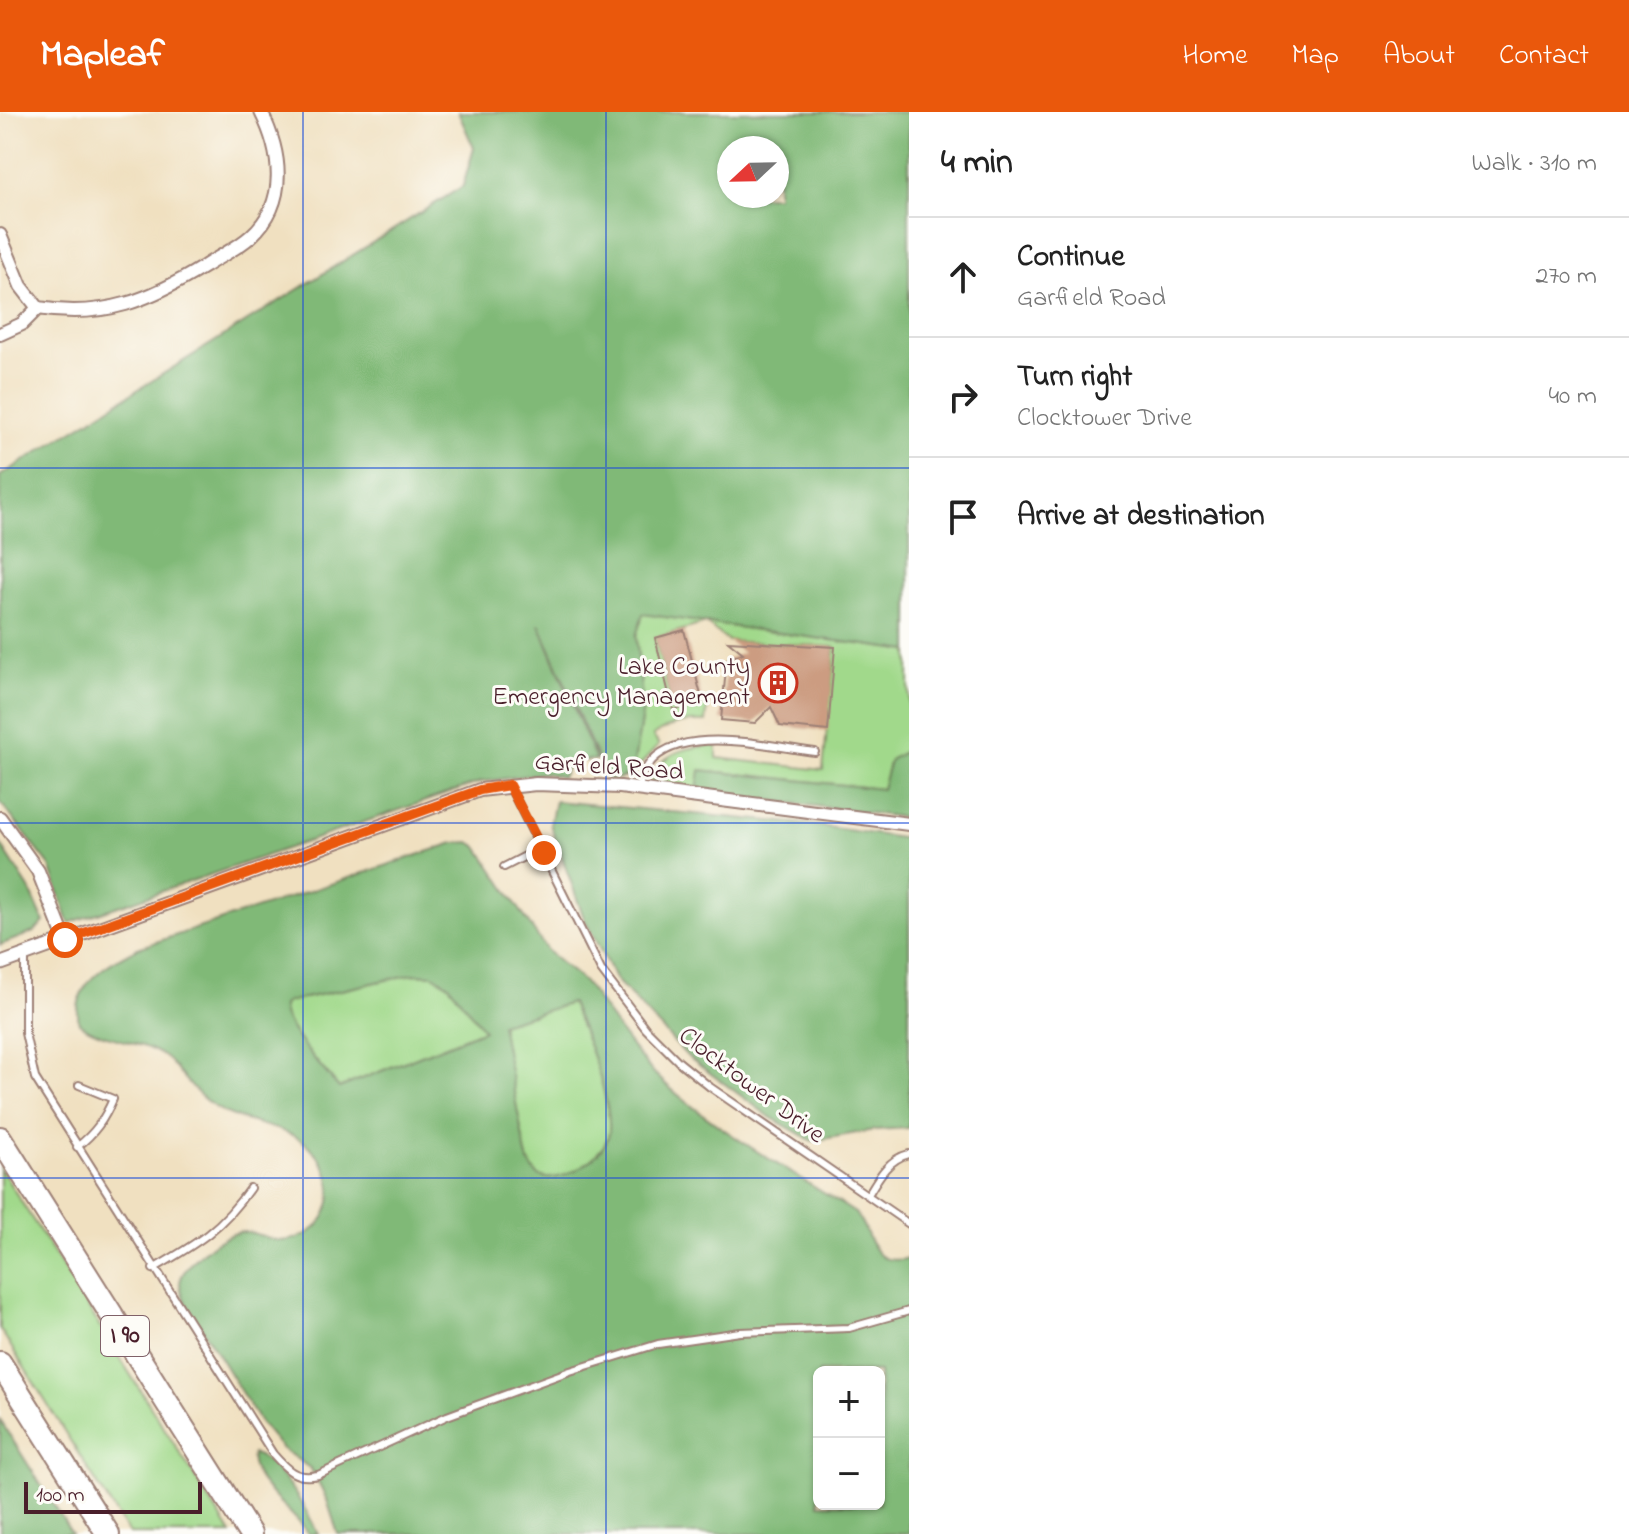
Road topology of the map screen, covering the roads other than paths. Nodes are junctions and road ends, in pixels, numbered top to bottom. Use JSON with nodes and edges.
{"nodes":[{"id":1,"x":261,"y":112,"type":"edge"},
{"id":2,"x":0,"y":235,"type":"edge"},
{"id":3,"x":38,"y":308,"type":"junction"},
{"id":4,"x":0,"y":334,"type":"edge"},
{"id":5,"x":815,"y":752,"type":"dead end"},
{"id":6,"x":509,"y":785,"type":"junction"},
{"id":7,"x":639,"y":789,"type":"junction"},
{"id":8,"x":0,"y":818,"type":"edge"},
{"id":9,"x":909,"y":824,"type":"edge"},
{"id":10,"x":541,"y":848,"type":"junction"},
{"id":11,"x":504,"y":867,"type":"dead end"},
{"id":12,"x":65,"y":940,"type":"junction"},
{"id":13,"x":25,"y":955,"type":"junction"},
{"id":14,"x":0,"y":964,"type":"edge"},
{"id":15,"x":79,"y":1085,"type":"dead end"},
{"id":16,"x":0,"y":1138,"type":"edge"},
{"id":17,"x":77,"y":1147,"type":"junction"},
{"id":18,"x":909,"y":1154,"type":"edge"},
{"id":19,"x":250,"y":1188,"type":"dead end"},
{"id":20,"x":868,"y":1195,"type":"junction"},
{"id":21,"x":909,"y":1224,"type":"edge"},
{"id":22,"x":153,"y":1269,"type":"junction"},
{"id":23,"x":909,"y":1311,"type":"edge"},
{"id":24,"x":0,"y":1363,"type":"edge"},
{"id":25,"x":108,"y":1534,"type":"edge"},
{"id":26,"x":250,"y":1534,"type":"edge"}],
"edges":[{"from":1,"to":3,"type":"street"},
{"from":2,"to":3,"type":"street"},
{"from":3,"to":4,"type":"street"},
{"from":5,"to":7,"type":"lane"},
{"from":6,"to":7,"type":"street","name":"Garfield Road"},
{"from":6,"to":10,"type":"lane","name":"Clocktower Drive"},
{"from":6,"to":12,"type":"street","name":"Garfield Road"},
{"from":7,"to":9,"type":"street","name":"Garfield Road"},
{"from":8,"to":12,"type":"street"},
{"from":10,"to":11,"type":"lane"},
{"from":10,"to":20,"type":"lane","name":"Clocktower Drive"},
{"from":12,"to":13,"type":"street","name":"Garfield Road"},
{"from":13,"to":14,"type":"street","name":"Garfield Road"},
{"from":13,"to":17,"type":"lane"},
{"from":15,"to":17,"type":"lane"},
{"from":16,"to":26,"type":"highway","number":"I 90"},
{"from":17,"to":22,"type":"lane"},
{"from":18,"to":20,"type":"lane"},
{"from":19,"to":22,"type":"lane"},
{"from":20,"to":21,"type":"lane","name":"Clocktower Drive"},
{"from":22,"to":23,"type":"lane"},
{"from":24,"to":25,"type":"highway"}]}
